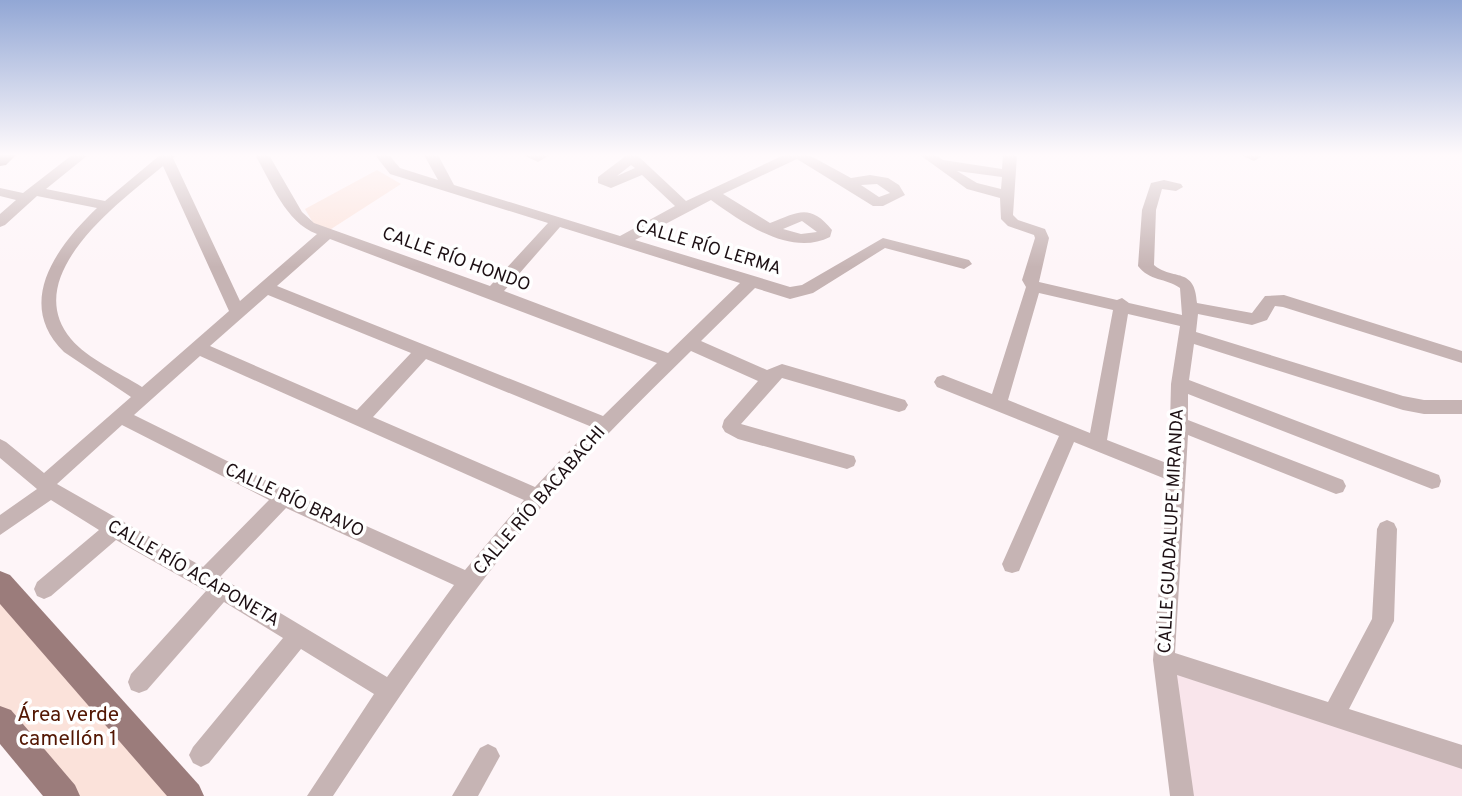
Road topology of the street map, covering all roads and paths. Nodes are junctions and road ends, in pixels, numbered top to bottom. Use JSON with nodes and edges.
{"nodes":[{"id":1,"x":1,"y":192,"type":"edge"},
{"id":2,"x":34,"y":192,"type":"edge"},
{"id":3,"x":126,"y":192,"type":"edge"},
{"id":4,"x":184,"y":192,"type":"edge"},
{"id":5,"x":284,"y":192,"type":"edge"},
{"id":6,"x":457,"y":192,"type":"edge"},
{"id":7,"x":668,"y":192,"type":"edge"},
{"id":8,"x":717,"y":192,"type":"edge"},
{"id":9,"x":989,"y":192,"type":"edge"},
{"id":10,"x":1154,"y":192,"type":"edge"},
{"id":11,"x":713,"y":194,"type":"junction"},
{"id":12,"x":1006,"y":194,"type":"joint"},
{"id":13,"x":30,"y":195,"type":"junction"},
{"id":14,"x":110,"y":206,"type":"junction"},
{"id":15,"x":684,"y":207,"type":"junction"},
{"id":16,"x":0,"y":222,"type":"edge"},
{"id":17,"x":557,"y":222,"type":"junction"},
{"id":18,"x":772,"y":228,"type":"dead end"},
{"id":19,"x":326,"y":234,"type":"junction"},
{"id":20,"x":621,"y":242,"type":"junction"},
{"id":21,"x":964,"y":264,"type":"dead end"},
{"id":22,"x":751,"y":282,"type":"junction"},
{"id":23,"x":264,"y":287,"type":"junction"},
{"id":24,"x":1035,"y":288,"type":"junction"},
{"id":25,"x":493,"y":293,"type":"junction"},
{"id":26,"x":1122,"y":304,"type":"junction"},
{"id":27,"x":237,"y":312,"type":"junction"},
{"id":28,"x":1188,"y":321,"type":"junction"},
{"id":29,"x":689,"y":343,"type":"junction"},
{"id":30,"x":198,"y":348,"type":"junction"},
{"id":31,"x":424,"y":350,"type":"junction"},
{"id":32,"x":1462,"y":357,"type":"edge"},
{"id":33,"x":671,"y":361,"type":"junction"},
{"id":34,"x":771,"y":379,"type":"junction"},
{"id":35,"x":943,"y":382,"type":"dead end"},
{"id":36,"x":1180,"y":384,"type":"junction"},
{"id":37,"x":143,"y":396,"type":"junction"},
{"id":38,"x":998,"y":404,"type":"junction"},
{"id":39,"x":899,"y":405,"type":"dead end"},
{"id":40,"x":1462,"y":407,"type":"edge"},
{"id":41,"x":120,"y":416,"type":"junction"},
{"id":42,"x":360,"y":419,"type":"junction"},
{"id":43,"x":1179,"y":424,"type":"junction"},
{"id":44,"x":606,"y":425,"type":"junction"},
{"id":45,"x":1069,"y":433,"type":"junction"},
{"id":46,"x":1097,"y":444,"type":"junction"},
{"id":47,"x":0,"y":447,"type":"edge"},
{"id":48,"x":847,"y":461,"type":"dead end"},
{"id":49,"x":1178,"y":476,"type":"junction"},
{"id":50,"x":1432,"y":481,"type":"dead end"},
{"id":51,"x":1336,"y":486,"type":"dead end"},
{"id":52,"x":48,"y":487,"type":"junction"},
{"id":53,"x":538,"y":497,"type":"junction"},
{"id":54,"x":283,"y":498,"type":"junction"},
{"id":55,"x":0,"y":526,"type":"edge"},
{"id":56,"x":1387,"y":528,"type":"dead end"},
{"id":57,"x":115,"y":529,"type":"junction"},
{"id":58,"x":1012,"y":564,"type":"dead end"},
{"id":59,"x":469,"y":582,"type":"junction"},
{"id":60,"x":0,"y":584,"type":"edge"},
{"id":61,"x":213,"y":585,"type":"junction"},
{"id":62,"x":44,"y":589,"type":"dead end"},
{"id":63,"x":299,"y":635,"type":"junction"},
{"id":64,"x":1164,"y":660,"type":"junction"},
{"id":65,"x":139,"y":682,"type":"dead end"},
{"id":66,"x":391,"y":692,"type":"junction"},
{"id":67,"x":1334,"y":715,"type":"junction"},
{"id":68,"x":0,"y":722,"type":"edge"},
{"id":69,"x":355,"y":742,"type":"junction"},
{"id":70,"x":201,"y":755,"type":"dead end"},
{"id":71,"x":488,"y":756,"type":"dead end"},
{"id":72,"x":1462,"y":757,"type":"edge"},
{"id":73,"x":60,"y":794,"type":"edge"},
{"id":74,"x":188,"y":796,"type":"edge"},
{"id":75,"x":318,"y":796,"type":"edge"},
{"id":76,"x":331,"y":796,"type":"edge"},
{"id":77,"x":464,"y":796,"type":"edge"},
{"id":78,"x":1182,"y":796,"type":"edge"}],
"edges":[{"from":1,"to":13,"type":"street"},
{"from":2,"to":13,"type":"street"},
{"from":3,"to":14,"type":"street"},
{"from":4,"to":27,"type":"street"},
{"from":5,"to":19,"type":"street","name":"CALLE RÍO HONDO"},
{"from":6,"to":17,"type":"street","name":"CALLE RÍO LERMA"},
{"from":7,"to":15,"type":"street"},
{"from":8,"to":11,"type":"street"},
{"from":9,"to":12,"type":"street"},
{"from":10,"to":28,"type":"street"},
{"from":11,"to":15,"type":"street"},
{"from":11,"to":18,"type":"street"},
{"from":12,"to":24,"type":"street"},
{"from":13,"to":14,"type":"street"},
{"from":13,"to":16,"type":"street"},
{"from":14,"to":37,"type":"street"},
{"from":15,"to":20,"type":"street"},
{"from":17,"to":20,"type":"street","name":"CALLE RÍO LERMA"},
{"from":17,"to":25,"type":"street"},
{"from":19,"to":23,"type":"street"},
{"from":19,"to":25,"type":"street","name":"CALLE RÍO HONDO"},
{"from":20,"to":22,"type":"street","name":"CALLE RÍO LERMA"},
{"from":21,"to":22,"type":"street","name":"CALLE RÍO LERMA"},
{"from":22,"to":29,"type":"street","name":"CALLE RÍO BACABACHI"},
{"from":23,"to":27,"type":"street"},
{"from":23,"to":31,"type":"street"},
{"from":24,"to":26,"type":"street"},
{"from":24,"to":38,"type":"street"},
{"from":25,"to":33,"type":"street","name":"CALLE RÍO HONDO"},
{"from":26,"to":28,"type":"street"},
{"from":26,"to":46,"type":"street"},
{"from":27,"to":30,"type":"street"},
{"from":28,"to":32,"type":"street"},
{"from":28,"to":36,"type":"street","name":"CALLE GUADALUPE MIRANDA"},
{"from":28,"to":40,"type":"street"},
{"from":29,"to":33,"type":"street","name":"CALLE RÍO BACABACHI"},
{"from":29,"to":34,"type":"street"},
{"from":30,"to":37,"type":"street"},
{"from":30,"to":42,"type":"street"},
{"from":31,"to":42,"type":"street"},
{"from":31,"to":44,"type":"street"},
{"from":33,"to":44,"type":"street","name":"CALLE RÍO BACABACHI"},
{"from":34,"to":39,"type":"street"},
{"from":34,"to":48,"type":"street"},
{"from":35,"to":38,"type":"street"},
{"from":36,"to":43,"type":"street","name":"CALLE GUADALUPE MIRANDA"},
{"from":36,"to":50,"type":"street"},
{"from":37,"to":41,"type":"street"},
{"from":38,"to":45,"type":"street"},
{"from":41,"to":52,"type":"street"},
{"from":41,"to":54,"type":"street","name":"CALLE RÍO BRAVO"},
{"from":42,"to":53,"type":"street"},
{"from":43,"to":49,"type":"street","name":"CALLE GUADALUPE MIRANDA"},
{"from":43,"to":51,"type":"street"},
{"from":44,"to":53,"type":"street","name":"CALLE RÍO BACABACHI"},
{"from":45,"to":46,"type":"street"},
{"from":45,"to":58,"type":"street"},
{"from":46,"to":49,"type":"street"},
{"from":47,"to":52,"type":"street","name":"CALLE RÍO ACAPONETA"},
{"from":49,"to":64,"type":"street","name":"CALLE GUADALUPE MIRANDA"},
{"from":52,"to":55,"type":"street"},
{"from":52,"to":57,"type":"street","name":"CALLE RÍO ACAPONETA"},
{"from":53,"to":59,"type":"street","name":"CALLE RÍO BACABACHI"},
{"from":54,"to":59,"type":"street","name":"CALLE RÍO BRAVO"},
{"from":54,"to":61,"type":"street"},
{"from":56,"to":67,"type":"street"},
{"from":57,"to":61,"type":"street","name":"CALLE RÍO ACAPONETA"},
{"from":57,"to":62,"type":"street"},
{"from":59,"to":66,"type":"street","name":"CALLE RÍO BACABACHI"},
{"from":60,"to":74,"type":"main road"},
{"from":61,"to":63,"type":"street","name":"CALLE RÍO ACAPONETA"},
{"from":61,"to":65,"type":"street"},
{"from":63,"to":66,"type":"street","name":"CALLE RÍO ACAPONETA"},
{"from":63,"to":70,"type":"street"},
{"from":64,"to":67,"type":"street"},
{"from":64,"to":78,"type":"street","name":"CALLE GUADALUPE MIRANDA"},
{"from":66,"to":69,"type":"street","name":"CALLE RÍO BACABACHI"},
{"from":67,"to":72,"type":"street"},
{"from":68,"to":73,"type":"main road"},
{"from":69,"to":75,"type":"street","name":"CALLE RÍO BACABACHI"},
{"from":69,"to":76,"type":"street","name":"CALLE RÍO BACABACHI"},
{"from":71,"to":77,"type":"street"}]}
